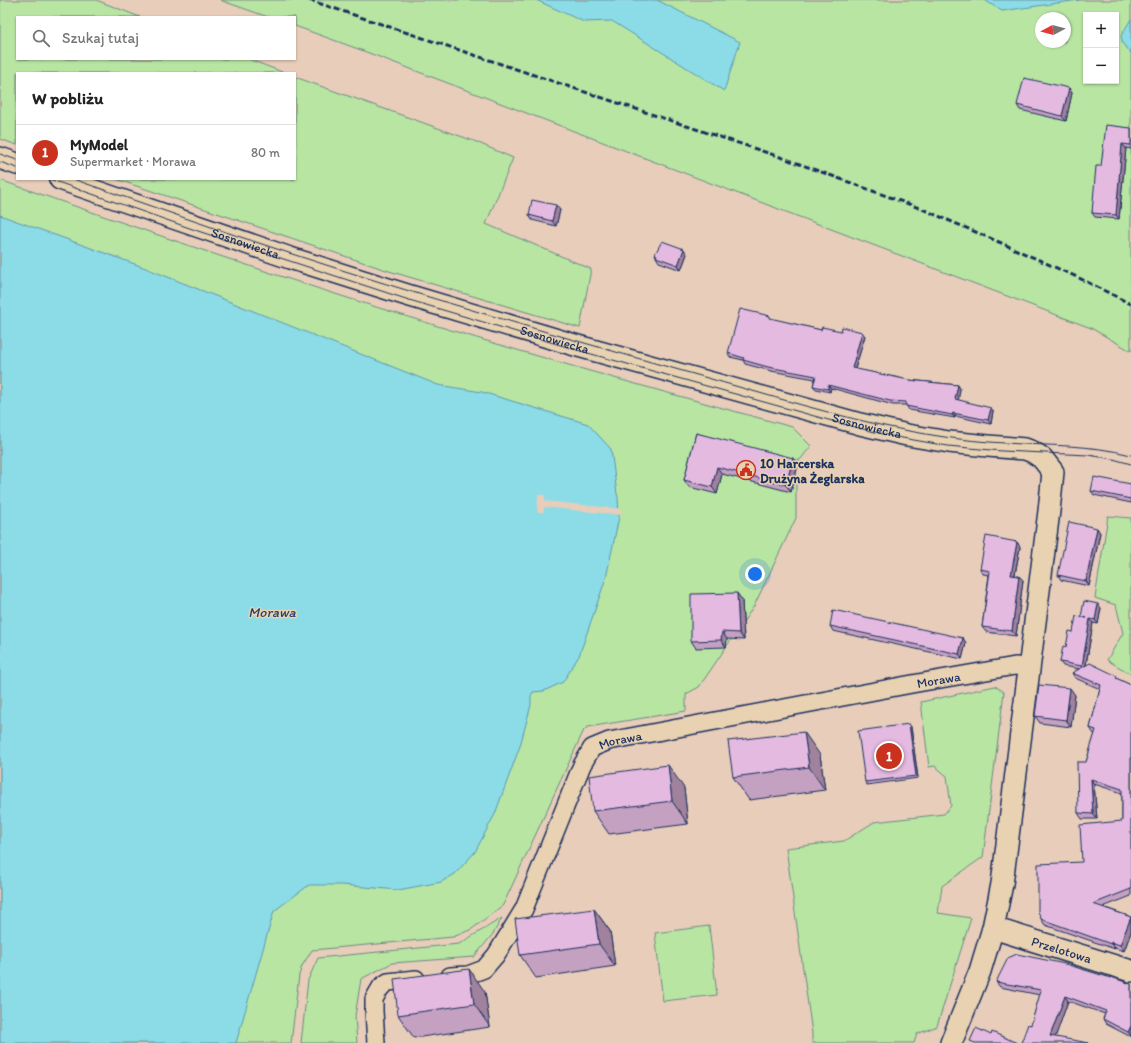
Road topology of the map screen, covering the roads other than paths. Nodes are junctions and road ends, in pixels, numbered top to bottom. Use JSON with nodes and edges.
{"nodes":[{"id":1,"x":0,"y":158,"type":"edge"},
{"id":2,"x":16,"y":164,"type":"edge"},
{"id":3,"x":63,"y":180,"type":"edge"},
{"id":4,"x":1029,"y":667,"type":"junction"},
{"id":5,"x":993,"y":928,"type":"junction"},
{"id":6,"x":1131,"y":971,"type":"edge"},
{"id":7,"x":376,"y":1043,"type":"edge"},
{"id":8,"x":951,"y":1043,"type":"edge"}],
"edges":[{"from":1,"to":2,"type":"street"},
{"from":3,"to":4,"type":"street","name":"Sosnowiecka"},
{"from":4,"to":5,"type":"street"},
{"from":4,"to":7,"type":"street","name":"Morawa"},
{"from":5,"to":6,"type":"street","name":"Przelotowa"},
{"from":5,"to":8,"type":"street"}]}
